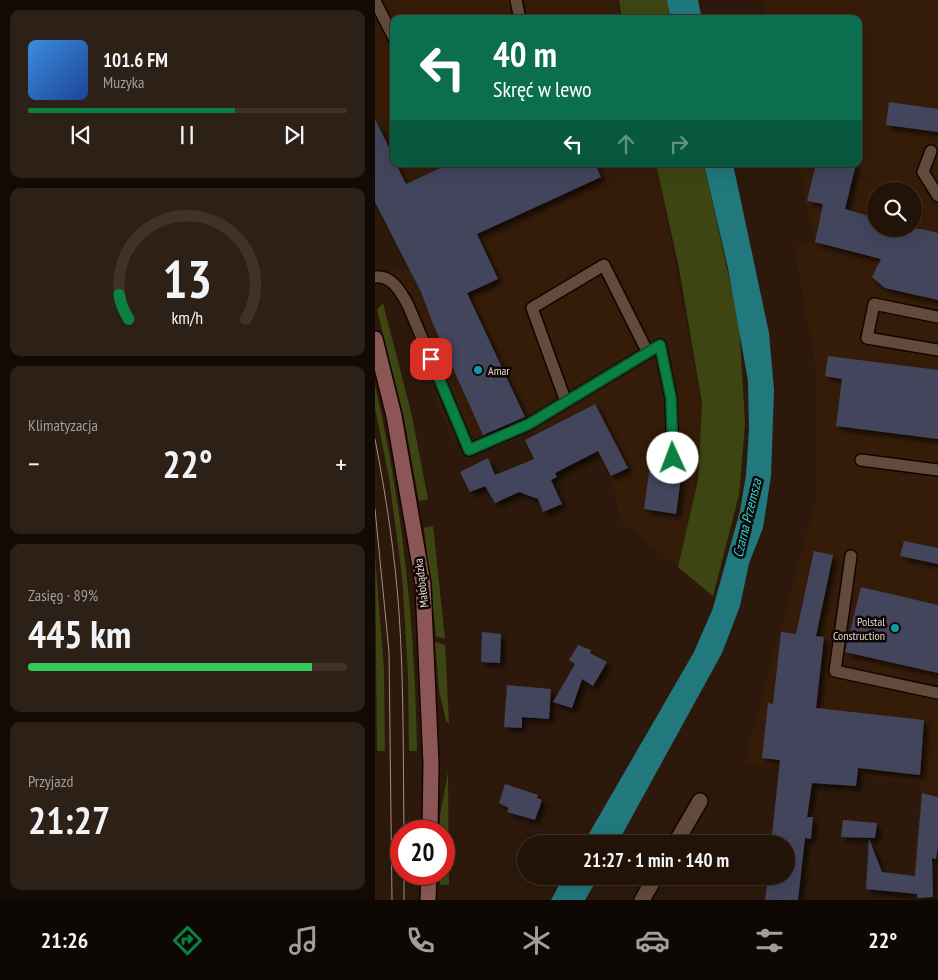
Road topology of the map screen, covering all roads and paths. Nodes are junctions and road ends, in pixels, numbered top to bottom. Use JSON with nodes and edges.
{"nodes":[{"id":1,"x":516,"y":0,"type":"edge"},
{"id":2,"x":375,"y":1,"type":"edge"},
{"id":3,"x":519,"y":15,"type":"edge"},
{"id":4,"x":390,"y":30,"type":"edge"},
{"id":5,"x":931,"y":151,"type":"dead end"},
{"id":6,"x":938,"y":196,"type":"edge"},
{"id":7,"x":375,"y":277,"type":"edge"},
{"id":8,"x":938,"y":317,"type":"edge"},
{"id":9,"x":375,"y":339,"type":"edge"},
{"id":10,"x":938,"y":350,"type":"edge"},
{"id":11,"x":648,"y":353,"type":"junction"},
{"id":12,"x":566,"y":402,"type":"junction"},
{"id":13,"x":673,"y":458,"type":"dead end"},
{"id":14,"x":861,"y":460,"type":"dead end"},
{"id":15,"x":938,"y":470,"type":"edge"},
{"id":16,"x":851,"y":556,"type":"dead end"},
{"id":17,"x":938,"y":693,"type":"edge"},
{"id":18,"x":700,"y":801,"type":"dead end"},
{"id":19,"x":430,"y":820,"type":"edge"},
{"id":20,"x":680,"y":835,"type":"edge"},
{"id":21,"x":429,"y":885,"type":"edge"},
{"id":22,"x":651,"y":885,"type":"edge"},
{"id":23,"x":429,"y":900,"type":"edge"},
{"id":24,"x":642,"y":900,"type":"edge"}],
"edges":[{"from":1,"to":3,"type":"lane"},
{"from":2,"to":4,"type":"lane"},
{"from":5,"to":6,"type":"lane"},
{"from":7,"to":12,"type":"lane"},
{"from":8,"to":10,"type":"lane"},
{"from":9,"to":19,"type":"street","name":"Małobądzka"},
{"from":11,"to":12,"type":"lane"},
{"from":11,"to":12,"type":"lane"},
{"from":11,"to":13,"type":"lane"},
{"from":14,"to":15,"type":"lane"},
{"from":16,"to":17,"type":"lane"},
{"from":18,"to":20,"type":"street"},
{"from":21,"to":23,"type":"street"},
{"from":22,"to":24,"type":"street"}]}
